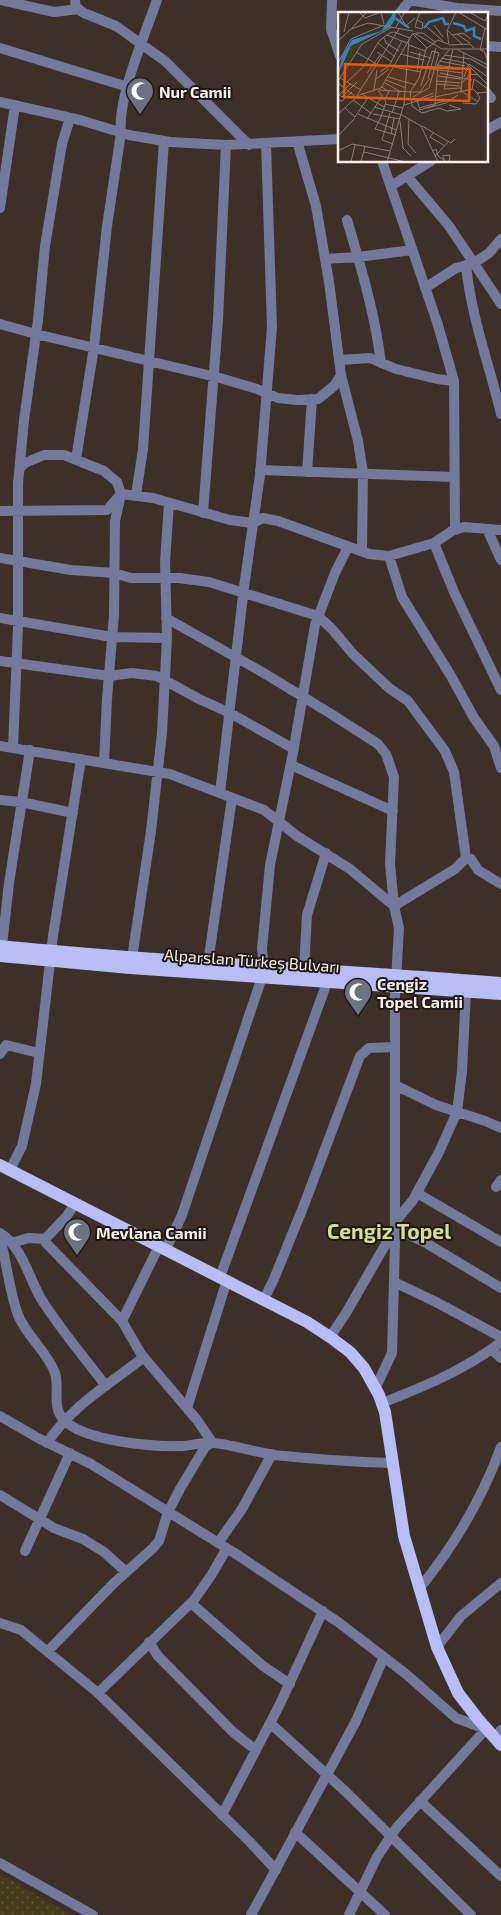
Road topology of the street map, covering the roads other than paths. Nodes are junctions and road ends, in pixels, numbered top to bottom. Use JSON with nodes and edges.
{"nodes":[{"id":1,"x":0,"y":0,"type":"edge"},
{"id":2,"x":157,"y":0,"type":"edge"},
{"id":3,"x":332,"y":0,"type":"edge"},
{"id":4,"x":409,"y":0,"type":"edge"},
{"id":5,"x":77,"y":5,"type":"edge"},
{"id":6,"x":501,"y":11,"type":"edge"},
{"id":7,"x":400,"y":12,"type":"edge"},
{"id":8,"x":477,"y":12,"type":"edge"},
{"id":9,"x":142,"y":43,"type":"junction"},
{"id":10,"x":488,"y":46,"type":"edge"},
{"id":11,"x":501,"y":47,"type":"edge"},
{"id":12,"x":0,"y":48,"type":"edge"},
{"id":13,"x":338,"y":50,"type":"edge"},
{"id":14,"x":128,"y":87,"type":"junction"},
{"id":15,"x":0,"y":102,"type":"edge"},
{"id":16,"x":15,"y":105,"type":"junction"},
{"id":17,"x":70,"y":118,"type":"junction"},
{"id":18,"x":501,"y":122,"type":"edge"},
{"id":19,"x":488,"y":129,"type":"edge"},
{"id":20,"x":121,"y":133,"type":"junction"},
{"id":21,"x":338,"y":139,"type":"edge"},
{"id":22,"x":164,"y":141,"type":"junction"},
{"id":23,"x":297,"y":141,"type":"junction"},
{"id":24,"x":249,"y":144,"type":"junction"},
{"id":25,"x":266,"y":144,"type":"junction"},
{"id":26,"x":226,"y":145,"type":"junction"},
{"id":27,"x":382,"y":162,"type":"edge"},
{"id":28,"x":428,"y":162,"type":"edge"},
{"id":29,"x":406,"y":176,"type":"junction"},
{"id":30,"x":391,"y":186,"type":"junction"},
{"id":31,"x":0,"y":208,"type":"edge"},
{"id":32,"x":347,"y":220,"type":"dead end"},
{"id":33,"x":501,"y":239,"type":"edge"},
{"id":34,"x":412,"y":250,"type":"junction"},
{"id":35,"x":358,"y":257,"type":"junction"},
{"id":36,"x":325,"y":259,"type":"junction"},
{"id":37,"x":470,"y":264,"type":"junction"},
{"id":38,"x":425,"y":288,"type":"junction"},
{"id":39,"x":501,"y":304,"type":"edge"},
{"id":40,"x":0,"y":324,"type":"edge"},
{"id":41,"x":36,"y":334,"type":"junction"},
{"id":42,"x":94,"y":347,"type":"junction"},
{"id":43,"x":339,"y":360,"type":"junction"},
{"id":44,"x":150,"y":362,"type":"junction"},
{"id":45,"x":381,"y":363,"type":"junction"},
{"id":46,"x":341,"y":375,"type":"junction"},
{"id":47,"x":214,"y":377,"type":"junction"},
{"id":48,"x":454,"y":381,"type":"junction"},
{"id":49,"x":265,"y":392,"type":"junction"},
{"id":50,"x":312,"y":399,"type":"junction"},
{"id":51,"x":501,"y":414,"type":"edge"},
{"id":52,"x":76,"y":459,"type":"junction"},
{"id":53,"x":20,"y":468,"type":"junction"},
{"id":54,"x":260,"y":470,"type":"junction"},
{"id":55,"x":307,"y":472,"type":"junction"},
{"id":56,"x":363,"y":473,"type":"junction"},
{"id":57,"x":454,"y":477,"type":"junction"},
{"id":58,"x":121,"y":494,"type":"junction"},
{"id":59,"x":136,"y":495,"type":"junction"},
{"id":60,"x":169,"y":503,"type":"junction"},
{"id":61,"x":18,"y":510,"type":"junction"},
{"id":62,"x":0,"y":511,"type":"edge"},
{"id":63,"x":204,"y":513,"type":"junction"},
{"id":64,"x":253,"y":524,"type":"junction"},
{"id":65,"x":487,"y":529,"type":"junction"},
{"id":66,"x":455,"y":530,"type":"junction"},
{"id":67,"x":501,"y":530,"type":"edge"},
{"id":68,"x":434,"y":543,"type":"junction"},
{"id":69,"x":348,"y":547,"type":"junction"},
{"id":70,"x":362,"y":552,"type":"junction"},
{"id":71,"x":389,"y":556,"type":"junction"},
{"id":72,"x":0,"y":558,"type":"edge"},
{"id":73,"x":501,"y":560,"type":"edge"},
{"id":74,"x":19,"y":561,"type":"junction"},
{"id":75,"x":114,"y":573,"type":"junction"},
{"id":76,"x":165,"y":578,"type":"junction"},
{"id":77,"x":243,"y":594,"type":"junction"},
{"id":78,"x":318,"y":616,"type":"junction"},
{"id":79,"x":0,"y":618,"type":"edge"},
{"id":80,"x":166,"y":618,"type":"junction"},
{"id":81,"x":18,"y":622,"type":"junction"},
{"id":82,"x":112,"y":637,"type":"junction"},
{"id":83,"x":167,"y":638,"type":"junction"},
{"id":84,"x":236,"y":658,"type":"junction"},
{"id":85,"x":0,"y":660,"type":"edge"},
{"id":86,"x":17,"y":664,"type":"junction"},
{"id":87,"x":109,"y":676,"type":"junction"},
{"id":88,"x":164,"y":680,"type":"junction"},
{"id":89,"x":501,"y":690,"type":"edge"},
{"id":90,"x":302,"y":698,"type":"junction"},
{"id":91,"x":230,"y":713,"type":"junction"},
{"id":92,"x":0,"y":746,"type":"edge"},
{"id":93,"x":13,"y":748,"type":"junction"},
{"id":94,"x":294,"y":749,"type":"junction"},
{"id":95,"x":30,"y":750,"type":"junction"},
{"id":96,"x":81,"y":759,"type":"junction"},
{"id":97,"x":104,"y":763,"type":"junction"},
{"id":98,"x":290,"y":765,"type":"junction"},
{"id":99,"x":501,"y":768,"type":"edge"},
{"id":100,"x":158,"y":772,"type":"junction"},
{"id":101,"x":220,"y":794,"type":"junction"},
{"id":102,"x":232,"y":798,"type":"junction"},
{"id":103,"x":0,"y":800,"type":"edge"},
{"id":104,"x":21,"y":802,"type":"junction"},
{"id":105,"x":392,"y":810,"type":"junction"},
{"id":106,"x":73,"y":813,"type":"junction"},
{"id":107,"x":279,"y":822,"type":"junction"},
{"id":108,"x":326,"y":854,"type":"junction"},
{"id":109,"x":466,"y":858,"type":"junction"},
{"id":110,"x":501,"y":884,"type":"edge"},
{"id":111,"x":394,"y":906,"type":"junction"},
{"id":112,"x":1,"y":950,"type":"edge"},
{"id":113,"x":51,"y":956,"type":"junction"},
{"id":114,"x":131,"y":963,"type":"junction"},
{"id":115,"x":208,"y":968,"type":"junction"},
{"id":116,"x":304,"y":969,"type":"junction"},
{"id":117,"x":263,"y":972,"type":"junction"},
{"id":118,"x":330,"y":976,"type":"junction"},
{"id":119,"x":396,"y":981,"type":"junction"},
{"id":120,"x":501,"y":983,"type":"edge"},
{"id":121,"x":466,"y":992,"type":"junction"},
{"id":122,"x":501,"y":994,"type":"edge"},
{"id":123,"x":395,"y":1047,"type":"junction"},
{"id":124,"x":39,"y":1053,"type":"junction"},
{"id":125,"x":0,"y":1054,"type":"edge"},
{"id":126,"x":395,"y":1085,"type":"junction"},
{"id":127,"x":457,"y":1112,"type":"junction"},
{"id":128,"x":501,"y":1128,"type":"edge"},
{"id":129,"x":5,"y":1168,"type":"edge"},
{"id":130,"x":417,"y":1193,"type":"junction"},
{"id":131,"x":75,"y":1204,"type":"junction"},
{"id":132,"x":395,"y":1225,"type":"junction"},
{"id":133,"x":0,"y":1233,"type":"edge"},
{"id":134,"x":0,"y":1238,"type":"edge"},
{"id":135,"x":45,"y":1239,"type":"junction"},
{"id":136,"x":501,"y":1242,"type":"edge"},
{"id":137,"x":12,"y":1243,"type":"junction"},
{"id":138,"x":163,"y":1248,"type":"junction"},
{"id":139,"x":224,"y":1279,"type":"junction"},
{"id":140,"x":394,"y":1282,"type":"junction"},
{"id":141,"x":501,"y":1288,"type":"edge"},
{"id":142,"x":264,"y":1299,"type":"junction"},
{"id":143,"x":122,"y":1321,"type":"junction"},
{"id":144,"x":330,"y":1337,"type":"junction"},
{"id":145,"x":501,"y":1337,"type":"edge"},
{"id":146,"x":501,"y":1342,"type":"edge"},
{"id":147,"x":491,"y":1349,"type":"junction"},
{"id":148,"x":144,"y":1358,"type":"junction"},
{"id":149,"x":501,"y":1358,"type":"edge"},
{"id":150,"x":106,"y":1386,"type":"junction"},
{"id":151,"x":376,"y":1388,"type":"junction"},
{"id":152,"x":382,"y":1402,"type":"junction"},
{"id":153,"x":186,"y":1408,"type":"junction"},
{"id":154,"x":0,"y":1416,"type":"edge"},
{"id":155,"x":64,"y":1421,"type":"junction"},
{"id":156,"x":212,"y":1442,"type":"junction"},
{"id":157,"x":48,"y":1443,"type":"junction"},
{"id":158,"x":501,"y":1447,"type":"edge"},
{"id":159,"x":70,"y":1454,"type":"junction"},
{"id":160,"x":272,"y":1454,"type":"junction"},
{"id":161,"x":391,"y":1463,"type":"junction"},
{"id":162,"x":0,"y":1495,"type":"edge"},
{"id":163,"x":168,"y":1512,"type":"junction"},
{"id":164,"x":39,"y":1519,"type":"junction"},
{"id":165,"x":223,"y":1545,"type":"junction"},
{"id":166,"x":25,"y":1551,"type":"dead end"},
{"id":167,"x":126,"y":1572,"type":"junction"},
{"id":168,"x":501,"y":1583,"type":"edge"},
{"id":169,"x":419,"y":1589,"type":"junction"},
{"id":170,"x":191,"y":1603,"type":"junction"},
{"id":171,"x":323,"y":1611,"type":"junction"},
{"id":172,"x":0,"y":1622,"type":"edge"},
{"id":173,"x":149,"y":1642,"type":"junction"},
{"id":174,"x":437,"y":1647,"type":"junction"},
{"id":175,"x":48,"y":1651,"type":"junction"},
{"id":176,"x":384,"y":1657,"type":"junction"},
{"id":177,"x":290,"y":1684,"type":"junction"},
{"id":178,"x":98,"y":1693,"type":"junction"},
{"id":179,"x":270,"y":1724,"type":"junction"},
{"id":180,"x":497,"y":1739,"type":"edge"},
{"id":181,"x":256,"y":1750,"type":"junction"},
{"id":182,"x":328,"y":1776,"type":"junction"},
{"id":183,"x":420,"y":1801,"type":"junction"},
{"id":184,"x":222,"y":1815,"type":"junction"},
{"id":185,"x":296,"y":1832,"type":"junction"},
{"id":186,"x":391,"y":1837,"type":"junction"},
{"id":187,"x":0,"y":1863,"type":"edge"},
{"id":188,"x":276,"y":1870,"type":"junction"},
{"id":189,"x":501,"y":1876,"type":"edge"},
{"id":190,"x":361,"y":1891,"type":"junction"},
{"id":191,"x":93,"y":1915,"type":"edge"},
{"id":192,"x":250,"y":1915,"type":"edge"},
{"id":193,"x":349,"y":1915,"type":"edge"},
{"id":194,"x":385,"y":1915,"type":"edge"},
{"id":195,"x":471,"y":1915,"type":"edge"}],
"edges":[{"from":1,"to":5,"type":"street"},
{"from":2,"to":9,"type":"street"},
{"from":3,"to":13,"type":"street"},
{"from":4,"to":7,"type":"street"},
{"from":4,"to":8,"type":"street"},
{"from":5,"to":9,"type":"street"},
{"from":6,"to":8,"type":"street"},
{"from":9,"to":14,"type":"street"},
{"from":9,"to":24,"type":"street"},
{"from":10,"to":11,"type":"street"},
{"from":12,"to":14,"type":"street"},
{"from":14,"to":20,"type":"street"},
{"from":15,"to":16,"type":"street"},
{"from":16,"to":17,"type":"street"},
{"from":16,"to":31,"type":"street"},
{"from":17,"to":20,"type":"street"},
{"from":17,"to":41,"type":"street"},
{"from":18,"to":19,"type":"street"},
{"from":20,"to":22,"type":"street"},
{"from":20,"to":42,"type":"street"},
{"from":21,"to":23,"type":"street"},
{"from":22,"to":26,"type":"street"},
{"from":22,"to":44,"type":"street"},
{"from":23,"to":25,"type":"street"},
{"from":23,"to":36,"type":"street"},
{"from":24,"to":25,"type":"street"},
{"from":24,"to":26,"type":"street"},
{"from":25,"to":49,"type":"street"},
{"from":26,"to":47,"type":"street"},
{"from":27,"to":30,"type":"street"},
{"from":28,"to":29,"type":"street"},
{"from":29,"to":30,"type":"street"},
{"from":29,"to":37,"type":"street"},
{"from":30,"to":34,"type":"street"},
{"from":32,"to":35,"type":"street"},
{"from":33,"to":37,"type":"street"},
{"from":34,"to":35,"type":"street"},
{"from":34,"to":38,"type":"street"},
{"from":35,"to":36,"type":"street"},
{"from":35,"to":45,"type":"street"},
{"from":36,"to":43,"type":"street"},
{"from":37,"to":38,"type":"street"},
{"from":37,"to":39,"type":"street"},
{"from":37,"to":51,"type":"street"},
{"from":38,"to":48,"type":"street"},
{"from":40,"to":41,"type":"street"},
{"from":41,"to":42,"type":"street"},
{"from":41,"to":53,"type":"street"},
{"from":42,"to":44,"type":"street"},
{"from":42,"to":52,"type":"street"},
{"from":43,"to":45,"type":"street"},
{"from":43,"to":46,"type":"street"},
{"from":44,"to":47,"type":"street"},
{"from":44,"to":59,"type":"street"},
{"from":45,"to":48,"type":"street"},
{"from":46,"to":50,"type":"street"},
{"from":46,"to":56,"type":"street"},
{"from":47,"to":49,"type":"street"},
{"from":47,"to":63,"type":"street"},
{"from":48,"to":57,"type":"street"},
{"from":49,"to":50,"type":"street"},
{"from":49,"to":54,"type":"street"},
{"from":50,"to":55,"type":"street"},
{"from":52,"to":53,"type":"street"},
{"from":52,"to":58,"type":"street"},
{"from":53,"to":61,"type":"street"},
{"from":54,"to":55,"type":"street"},
{"from":54,"to":64,"type":"street"},
{"from":55,"to":56,"type":"street"},
{"from":56,"to":57,"type":"street"},
{"from":56,"to":70,"type":"street"},
{"from":57,"to":66,"type":"street"},
{"from":58,"to":59,"type":"street"},
{"from":58,"to":61,"type":"street"},
{"from":58,"to":75,"type":"street"},
{"from":59,"to":60,"type":"street"},
{"from":60,"to":63,"type":"street"},
{"from":60,"to":76,"type":"street"},
{"from":61,"to":62,"type":"street"},
{"from":61,"to":74,"type":"street"},
{"from":63,"to":64,"type":"street"},
{"from":64,"to":69,"type":"street"},
{"from":64,"to":77,"type":"street"},
{"from":65,"to":66,"type":"street"},
{"from":65,"to":67,"type":"street"},
{"from":65,"to":73,"type":"street"},
{"from":66,"to":68,"type":"street"},
{"from":68,"to":71,"type":"street"},
{"from":68,"to":89,"type":"street"},
{"from":69,"to":70,"type":"street"},
{"from":69,"to":78,"type":"street"},
{"from":70,"to":71,"type":"street"},
{"from":71,"to":99,"type":"street"},
{"from":72,"to":74,"type":"street"},
{"from":74,"to":75,"type":"street"},
{"from":74,"to":81,"type":"street"},
{"from":75,"to":76,"type":"street"},
{"from":75,"to":82,"type":"street"},
{"from":76,"to":77,"type":"street"},
{"from":76,"to":80,"type":"street"},
{"from":77,"to":78,"type":"street"},
{"from":77,"to":84,"type":"street"},
{"from":78,"to":90,"type":"street"},
{"from":78,"to":109,"type":"street"},
{"from":79,"to":81,"type":"street"},
{"from":80,"to":83,"type":"street"},
{"from":80,"to":84,"type":"street"},
{"from":81,"to":82,"type":"street"},
{"from":81,"to":86,"type":"street"},
{"from":82,"to":83,"type":"street"},
{"from":82,"to":87,"type":"street"},
{"from":83,"to":88,"type":"street"},
{"from":84,"to":90,"type":"street"},
{"from":84,"to":91,"type":"street"},
{"from":85,"to":86,"type":"street"},
{"from":86,"to":87,"type":"street"},
{"from":86,"to":93,"type":"street"},
{"from":87,"to":88,"type":"street"},
{"from":87,"to":97,"type":"street"},
{"from":88,"to":91,"type":"street"},
{"from":88,"to":100,"type":"street"},
{"from":90,"to":94,"type":"street"},
{"from":90,"to":105,"type":"street"},
{"from":91,"to":94,"type":"street"},
{"from":91,"to":101,"type":"street"},
{"from":92,"to":93,"type":"street"},
{"from":93,"to":95,"type":"street"},
{"from":94,"to":98,"type":"street"},
{"from":95,"to":96,"type":"street"},
{"from":95,"to":104,"type":"street"},
{"from":96,"to":97,"type":"street"},
{"from":96,"to":106,"type":"street"},
{"from":97,"to":100,"type":"street"},
{"from":98,"to":105,"type":"street"},
{"from":98,"to":107,"type":"street"},
{"from":100,"to":101,"type":"street"},
{"from":100,"to":114,"type":"street"},
{"from":101,"to":102,"type":"street"},
{"from":102,"to":107,"type":"street"},
{"from":102,"to":115,"type":"street"},
{"from":103,"to":104,"type":"street"},
{"from":104,"to":106,"type":"street"},
{"from":104,"to":112,"type":"street"},
{"from":105,"to":111,"type":"street"},
{"from":106,"to":113,"type":"street"},
{"from":107,"to":108,"type":"street"},
{"from":107,"to":117,"type":"street"},
{"from":108,"to":111,"type":"street"},
{"from":108,"to":116,"type":"street"},
{"from":109,"to":110,"type":"street"},
{"from":109,"to":111,"type":"street"},
{"from":111,"to":119,"type":"street"},
{"from":112,"to":113,"type":"main road","name":"Alparslan Türkeş Bulvarı"},
{"from":113,"to":114,"type":"main road","name":"Alparslan Türkeş Bulvarı"},
{"from":113,"to":124,"type":"street"},
{"from":114,"to":115,"type":"main road","name":"Alparslan Türkeş Bulvarı"},
{"from":115,"to":117,"type":"main road","name":"Alparslan Türkeş Bulvarı"},
{"from":116,"to":117,"type":"main road","name":"Alparslan Türkeş Bulvarı"},
{"from":116,"to":118,"type":"main road","name":"Alparslan Türkeş Bulvarı"},
{"from":117,"to":118,"type":"main road","name":"Alparslan Türkeş Bulvarı"},
{"from":117,"to":138,"type":"street"},
{"from":118,"to":119,"type":"main road","name":"Alparslan Türkeş Bulvarı"},
{"from":118,"to":139,"type":"street"},
{"from":119,"to":120,"type":"main road","name":"Alparslan Türkeş Bulvarı"},
{"from":119,"to":121,"type":"main road","name":"Alparslan Türkeş Bulvarı"},
{"from":119,"to":123,"type":"street"},
{"from":121,"to":122,"type":"main road","name":"Alparslan Türkeş Bulvarı"},
{"from":121,"to":127,"type":"street"},
{"from":123,"to":126,"type":"street"},
{"from":123,"to":142,"type":"street"},
{"from":124,"to":125,"type":"street"},
{"from":124,"to":129,"type":"street"},
{"from":126,"to":127,"type":"street"},
{"from":126,"to":132,"type":"street"},
{"from":127,"to":128,"type":"street"},
{"from":127,"to":130,"type":"street"},
{"from":129,"to":131,"type":"main road"},
{"from":130,"to":132,"type":"street"},
{"from":130,"to":136,"type":"street"},
{"from":131,"to":135,"type":"street"},
{"from":131,"to":138,"type":"main road"},
{"from":132,"to":140,"type":"street"},
{"from":132,"to":141,"type":"street"},
{"from":132,"to":144,"type":"street"},
{"from":133,"to":137,"type":"street"},
{"from":134,"to":155,"type":"street"},
{"from":135,"to":137,"type":"street"},
{"from":135,"to":143,"type":"street"},
{"from":137,"to":150,"type":"street"},
{"from":138,"to":139,"type":"main road"},
{"from":138,"to":143,"type":"street"},
{"from":139,"to":142,"type":"main road"},
{"from":139,"to":153,"type":"street"},
{"from":140,"to":145,"type":"street"},
{"from":140,"to":151,"type":"street"},
{"from":142,"to":144,"type":"main road"},
{"from":143,"to":148,"type":"street"},
{"from":144,"to":151,"type":"main road"},
{"from":146,"to":147,"type":"street"},
{"from":147,"to":149,"type":"street"},
{"from":147,"to":152,"type":"street"},
{"from":148,"to":150,"type":"street"},
{"from":148,"to":153,"type":"street"},
{"from":150,"to":155,"type":"street"},
{"from":151,"to":152,"type":"main road"},
{"from":152,"to":161,"type":"main road"},
{"from":153,"to":156,"type":"street"},
{"from":154,"to":157,"type":"street"},
{"from":155,"to":156,"type":"street"},
{"from":155,"to":157,"type":"street"},
{"from":156,"to":160,"type":"street"},
{"from":156,"to":163,"type":"street"},
{"from":157,"to":159,"type":"street"},
{"from":158,"to":169,"type":"street"},
{"from":159,"to":163,"type":"street"},
{"from":159,"to":164,"type":"street"},
{"from":160,"to":161,"type":"street"},
{"from":160,"to":165,"type":"street"},
{"from":161,"to":169,"type":"main road"},
{"from":162,"to":164,"type":"street"},
{"from":163,"to":165,"type":"street"},
{"from":163,"to":167,"type":"street"},
{"from":164,"to":166,"type":"street"},
{"from":164,"to":167,"type":"street"},
{"from":165,"to":170,"type":"street"},
{"from":165,"to":171,"type":"street"},
{"from":167,"to":175,"type":"street"},
{"from":168,"to":174,"type":"street"},
{"from":169,"to":174,"type":"main road"},
{"from":170,"to":173,"type":"street"},
{"from":170,"to":177,"type":"street"},
{"from":171,"to":176,"type":"street"},
{"from":171,"to":177,"type":"street"},
{"from":172,"to":175,"type":"street"},
{"from":173,"to":178,"type":"street"},
{"from":173,"to":181,"type":"street"},
{"from":174,"to":180,"type":"main road"},
{"from":175,"to":178,"type":"street"},
{"from":176,"to":180,"type":"street"},
{"from":176,"to":182,"type":"street"},
{"from":177,"to":179,"type":"street"},
{"from":178,"to":184,"type":"street"},
{"from":179,"to":181,"type":"street"},
{"from":179,"to":182,"type":"street"},
{"from":180,"to":183,"type":"street"},
{"from":181,"to":184,"type":"street"},
{"from":182,"to":185,"type":"street"},
{"from":182,"to":186,"type":"street"},
{"from":183,"to":186,"type":"street"},
{"from":183,"to":189,"type":"street"},
{"from":184,"to":188,"type":"street"},
{"from":185,"to":188,"type":"street"},
{"from":185,"to":190,"type":"street"},
{"from":186,"to":190,"type":"street"},
{"from":186,"to":195,"type":"street"},
{"from":187,"to":191,"type":"street"},
{"from":188,"to":192,"type":"street"},
{"from":190,"to":193,"type":"street"},
{"from":190,"to":194,"type":"street"}]}
